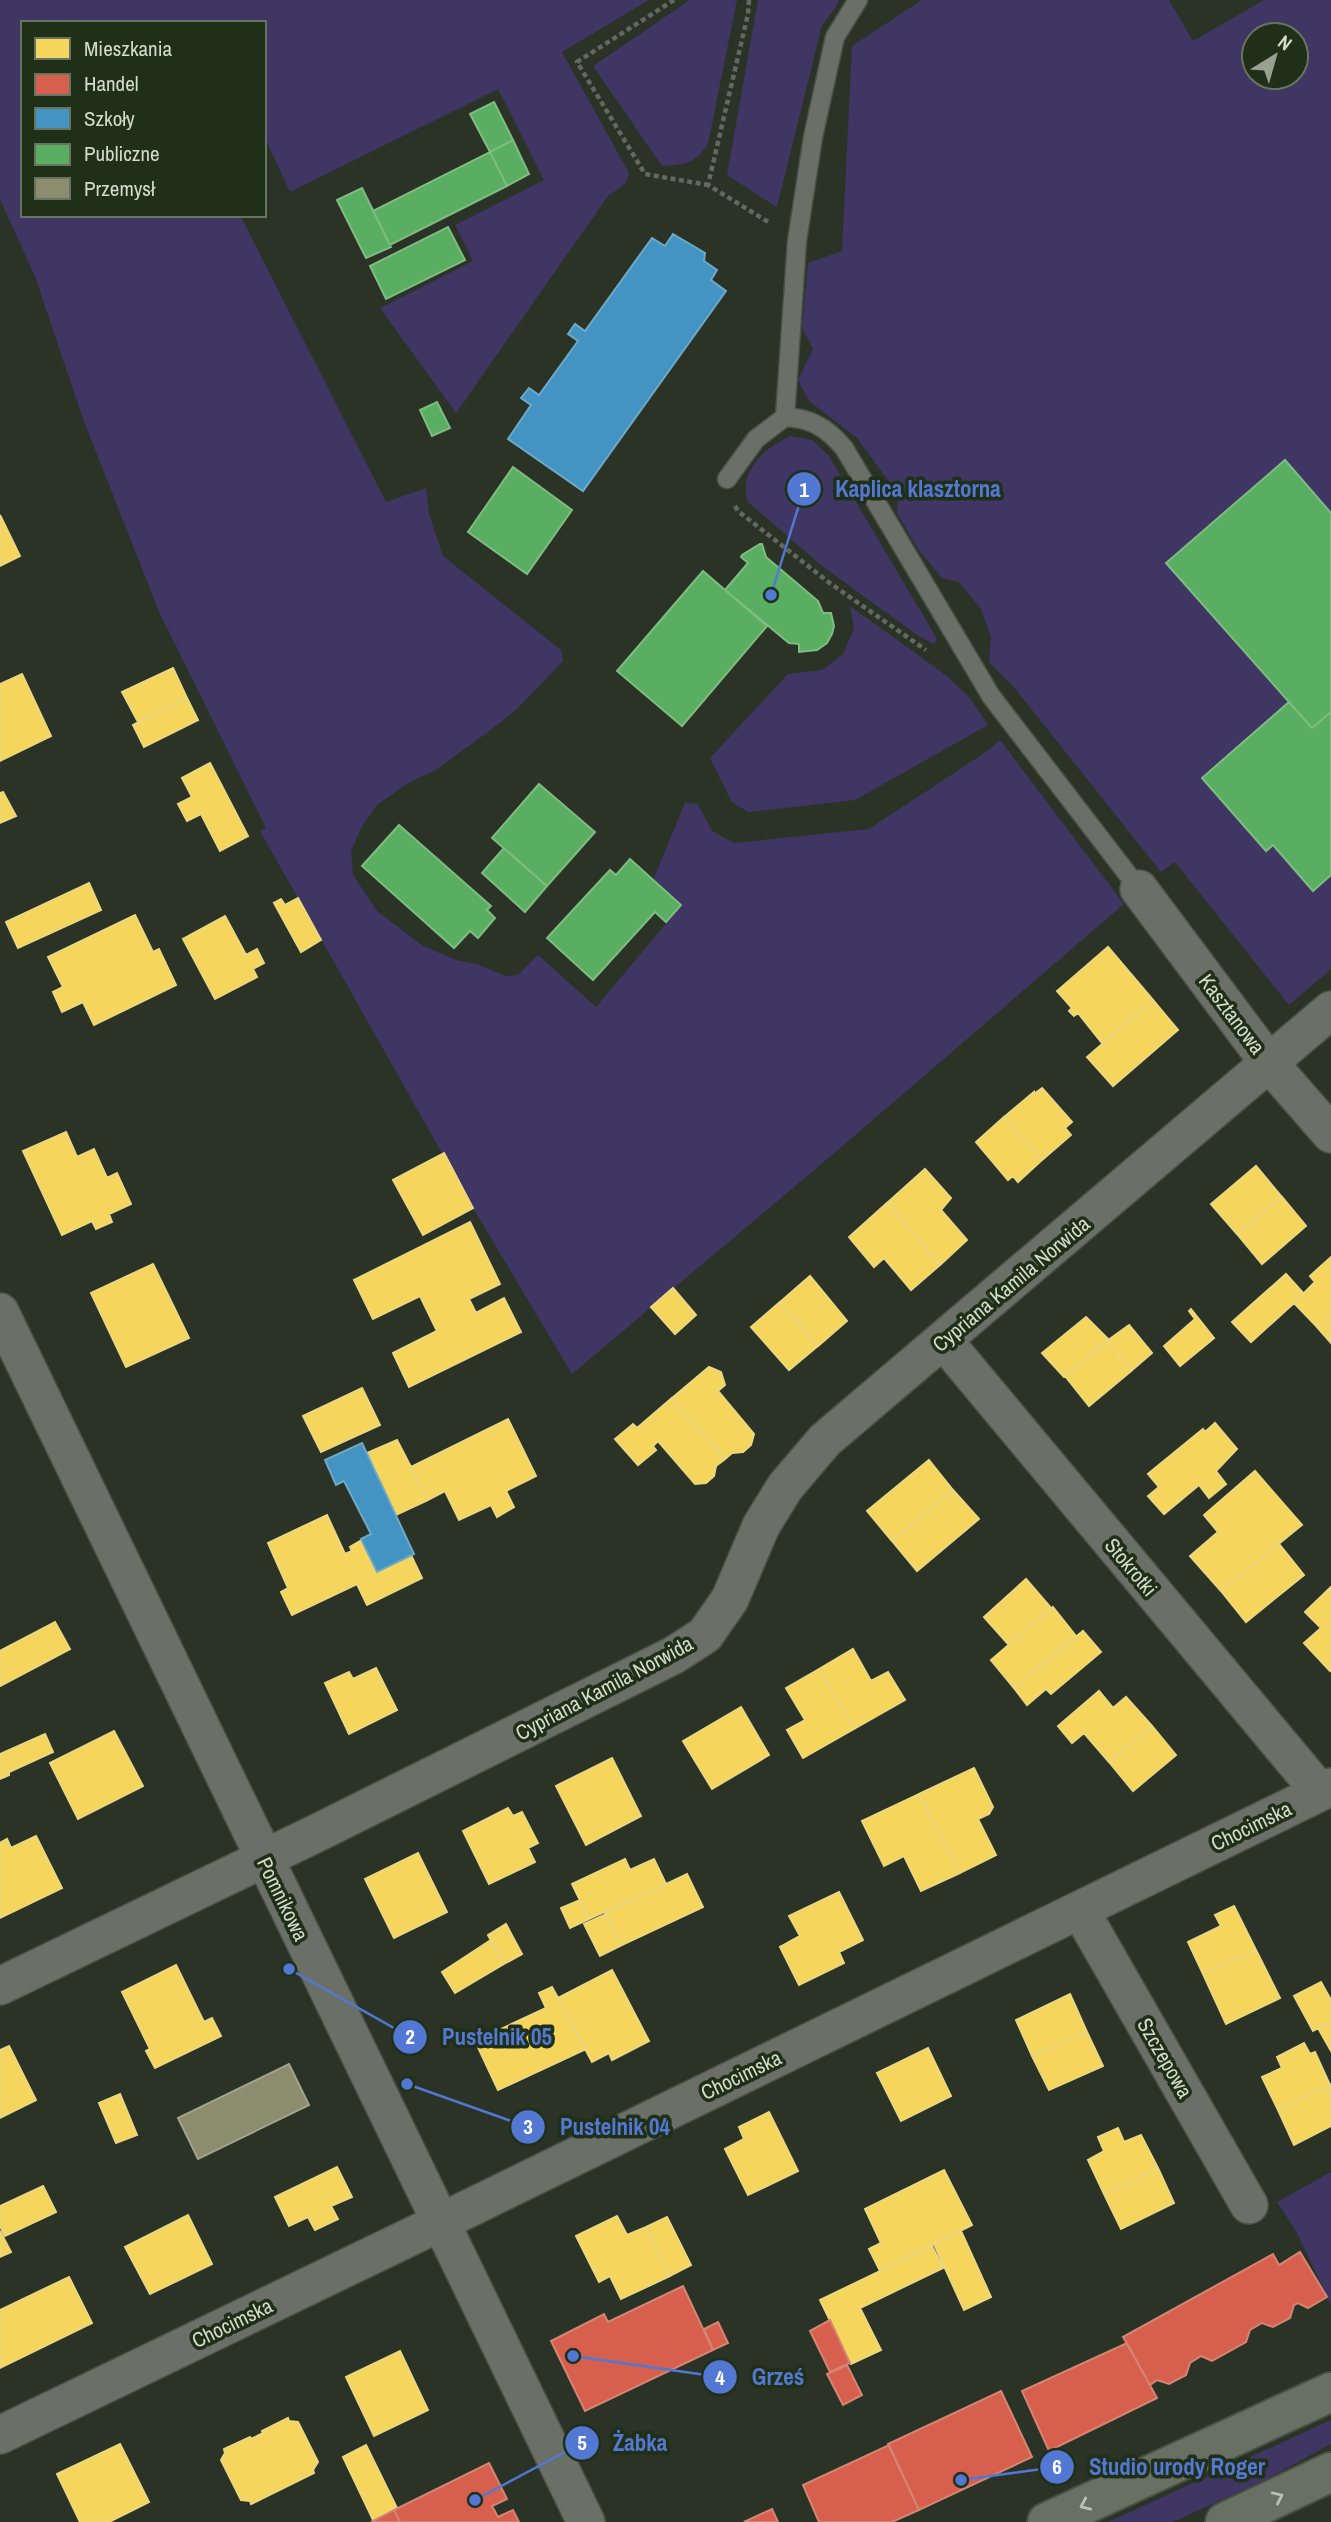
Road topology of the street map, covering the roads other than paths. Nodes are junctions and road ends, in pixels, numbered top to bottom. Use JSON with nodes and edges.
{"nodes":[{"id":1,"x":858,"y":0,"type":"edge"},
{"id":2,"x":785,"y":417,"type":"junction"},
{"id":3,"x":727,"y":479,"type":"road end"},
{"id":4,"x":1139,"y":889,"type":"joint"},
{"id":5,"x":1331,"y":1010,"type":"edge"},
{"id":6,"x":1269,"y":1063,"type":"junction"},
{"id":7,"x":1331,"y":1134,"type":"edge"},
{"id":8,"x":0,"y":1312,"type":"edge"},
{"id":9,"x":944,"y":1341,"type":"junction"},
{"id":10,"x":1325,"y":1790,"type":"edge"},
{"id":11,"x":263,"y":1859,"type":"junction"},
{"id":12,"x":1080,"y":1910,"type":"junction"},
{"id":13,"x":0,"y":1986,"type":"edge"},
{"id":14,"x":1250,"y":2205,"type":"dead end"},
{"id":15,"x":441,"y":2222,"type":"junction"},
{"id":16,"x":1331,"y":2392,"type":"edge"},
{"id":17,"x":0,"y":2435,"type":"edge"},
{"id":18,"x":1331,"y":2472,"type":"edge"},
{"id":19,"x":586,"y":2522,"type":"edge"},
{"id":20,"x":1047,"y":2522,"type":"edge"},
{"id":21,"x":1225,"y":2522,"type":"edge"}],
"edges":[{"from":1,"to":2,"type":"lane"},
{"from":2,"to":3,"type":"lane"},
{"from":2,"to":4,"type":"lane"},
{"from":4,"to":6,"type":"street","name":"Kasztanowa"},
{"from":5,"to":6,"type":"street","name":"Cypriana Kamila Norwida"},
{"from":6,"to":7,"type":"street","name":"Kasztanowa"},
{"from":6,"to":9,"type":"street","name":"Cypriana Kamila Norwida"},
{"from":8,"to":11,"type":"street","name":"Pomnikowa"},
{"from":9,"to":10,"type":"street","name":"Stokrotki"},
{"from":9,"to":11,"type":"street","name":"Cypriana Kamila Norwida"},
{"from":10,"to":12,"type":"street","name":"Chocimska"},
{"from":11,"to":13,"type":"street","name":"Cypriana Kamila Norwida"},
{"from":11,"to":15,"type":"street","name":"Pomnikowa"},
{"from":12,"to":14,"type":"street","name":"Szczepowa"},
{"from":12,"to":15,"type":"street","name":"Chocimska"},
{"from":15,"to":17,"type":"street","name":"Chocimska"},
{"from":15,"to":19,"type":"street","name":"Pomnikowa"},
{"from":16,"to":20,"type":"main road","one_way":true},
{"from":21,"to":18,"type":"main road","one_way":true}]}
